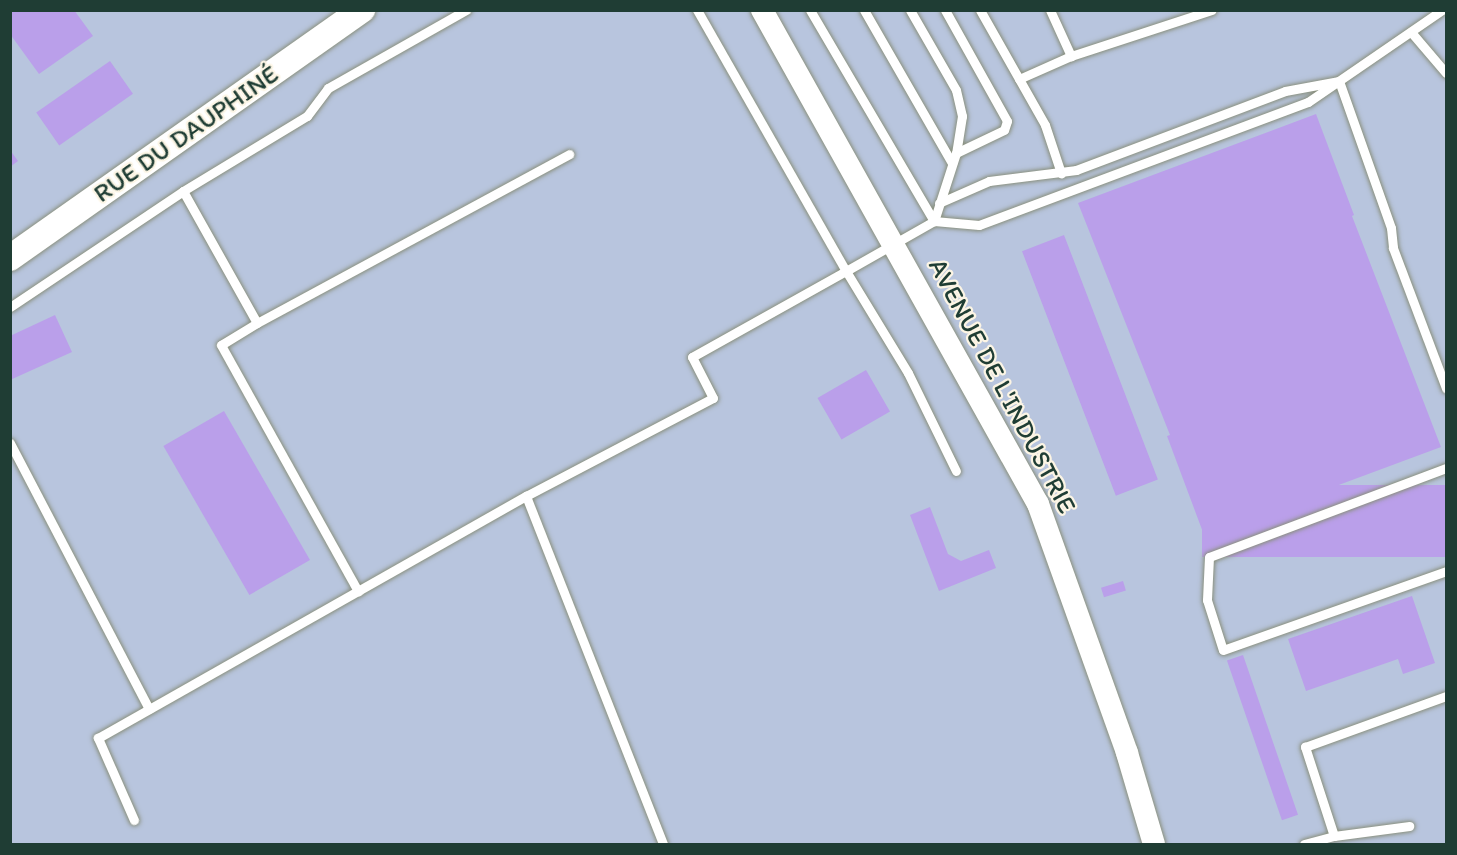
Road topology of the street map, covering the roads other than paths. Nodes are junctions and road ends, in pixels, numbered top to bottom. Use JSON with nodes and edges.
{"nodes":[{"id":1,"x":362,"y":10,"type":"edge"},
{"id":2,"x":466,"y":10,"type":"edge"},
{"id":3,"x":697,"y":10,"type":"edge"},
{"id":4,"x":762,"y":10,"type":"edge"},
{"id":5,"x":810,"y":10,"type":"edge"},
{"id":6,"x":864,"y":10,"type":"edge"},
{"id":7,"x":910,"y":10,"type":"edge"},
{"id":8,"x":945,"y":10,"type":"edge"},
{"id":9,"x":980,"y":10,"type":"edge"},
{"id":10,"x":1050,"y":10,"type":"edge"},
{"id":11,"x":1212,"y":10,"type":"edge"},
{"id":12,"x":1442,"y":10,"type":"edge"},
{"id":13,"x":1411,"y":32,"type":"junction"},
{"id":14,"x":1071,"y":56,"type":"junction"},
{"id":15,"x":1446,"y":73,"type":"edge"},
{"id":16,"x":1019,"y":79,"type":"junction"},
{"id":17,"x":1339,"y":81,"type":"junction"},
{"id":18,"x":569,"y":154,"type":"dead end"},
{"id":19,"x":954,"y":158,"type":"junction"},
{"id":20,"x":1061,"y":173,"type":"junction"},
{"id":21,"x":183,"y":191,"type":"junction"},
{"id":22,"x":939,"y":203,"type":"junction"},
{"id":23,"x":934,"y":221,"type":"junction"},
{"id":24,"x":894,"y":246,"type":"junction"},
{"id":25,"x":10,"y":258,"type":"edge"},
{"id":26,"x":846,"y":271,"type":"junction"},
{"id":27,"x":10,"y":307,"type":"edge"},
{"id":28,"x":257,"y":323,"type":"junction"},
{"id":29,"x":1446,"y":388,"type":"edge"},
{"id":30,"x":10,"y":443,"type":"edge"},
{"id":31,"x":1446,"y":468,"type":"edge"},
{"id":32,"x":956,"y":471,"type":"dead end"},
{"id":33,"x":526,"y":496,"type":"junction"},
{"id":34,"x":1446,"y":571,"type":"edge"},
{"id":35,"x":358,"y":591,"type":"junction"},
{"id":36,"x":1446,"y":696,"type":"edge"},
{"id":37,"x":149,"y":709,"type":"junction"},
{"id":38,"x":134,"y":820,"type":"dead end"},
{"id":39,"x":1409,"y":826,"type":"dead end"},
{"id":40,"x":1334,"y":836,"type":"junction"},
{"id":41,"x":663,"y":844,"type":"edge"},
{"id":42,"x":1154,"y":844,"type":"edge"},
{"id":43,"x":1304,"y":844,"type":"edge"}],
"edges":[{"from":1,"to":25,"type":"main road","name":"RUE DU DAUPHINÉ"},
{"from":2,"to":21,"type":"lane"},
{"from":3,"to":26,"type":"lane"},
{"from":4,"to":24,"type":"street","name":"AVENUE DE L'INDUSTRIE"},
{"from":5,"to":23,"type":"lane"},
{"from":6,"to":19,"type":"lane"},
{"from":7,"to":19,"type":"lane"},
{"from":8,"to":19,"type":"lane"},
{"from":9,"to":16,"type":"lane"},
{"from":10,"to":14,"type":"lane"},
{"from":11,"to":14,"type":"lane"},
{"from":12,"to":13,"type":"lane"},
{"from":13,"to":15,"type":"lane"},
{"from":13,"to":17,"type":"lane"},
{"from":14,"to":16,"type":"lane"},
{"from":16,"to":20,"type":"lane"},
{"from":17,"to":20,"type":"lane"},
{"from":17,"to":23,"type":"lane"},
{"from":17,"to":29,"type":"lane"},
{"from":18,"to":28,"type":"lane"},
{"from":19,"to":22,"type":"lane"},
{"from":20,"to":22,"type":"lane"},
{"from":21,"to":27,"type":"lane"},
{"from":21,"to":28,"type":"lane"},
{"from":22,"to":23,"type":"lane"},
{"from":23,"to":24,"type":"lane"},
{"from":24,"to":26,"type":"lane"},
{"from":24,"to":42,"type":"street","name":"AVENUE DE L'INDUSTRIE"},
{"from":26,"to":32,"type":"lane"},
{"from":26,"to":33,"type":"lane"},
{"from":28,"to":35,"type":"lane"},
{"from":30,"to":37,"type":"lane"},
{"from":31,"to":34,"type":"lane"},
{"from":33,"to":35,"type":"lane"},
{"from":33,"to":41,"type":"lane"},
{"from":35,"to":37,"type":"lane"},
{"from":36,"to":40,"type":"lane"},
{"from":37,"to":38,"type":"lane"},
{"from":39,"to":40,"type":"lane"},
{"from":40,"to":43,"type":"lane"}]}
